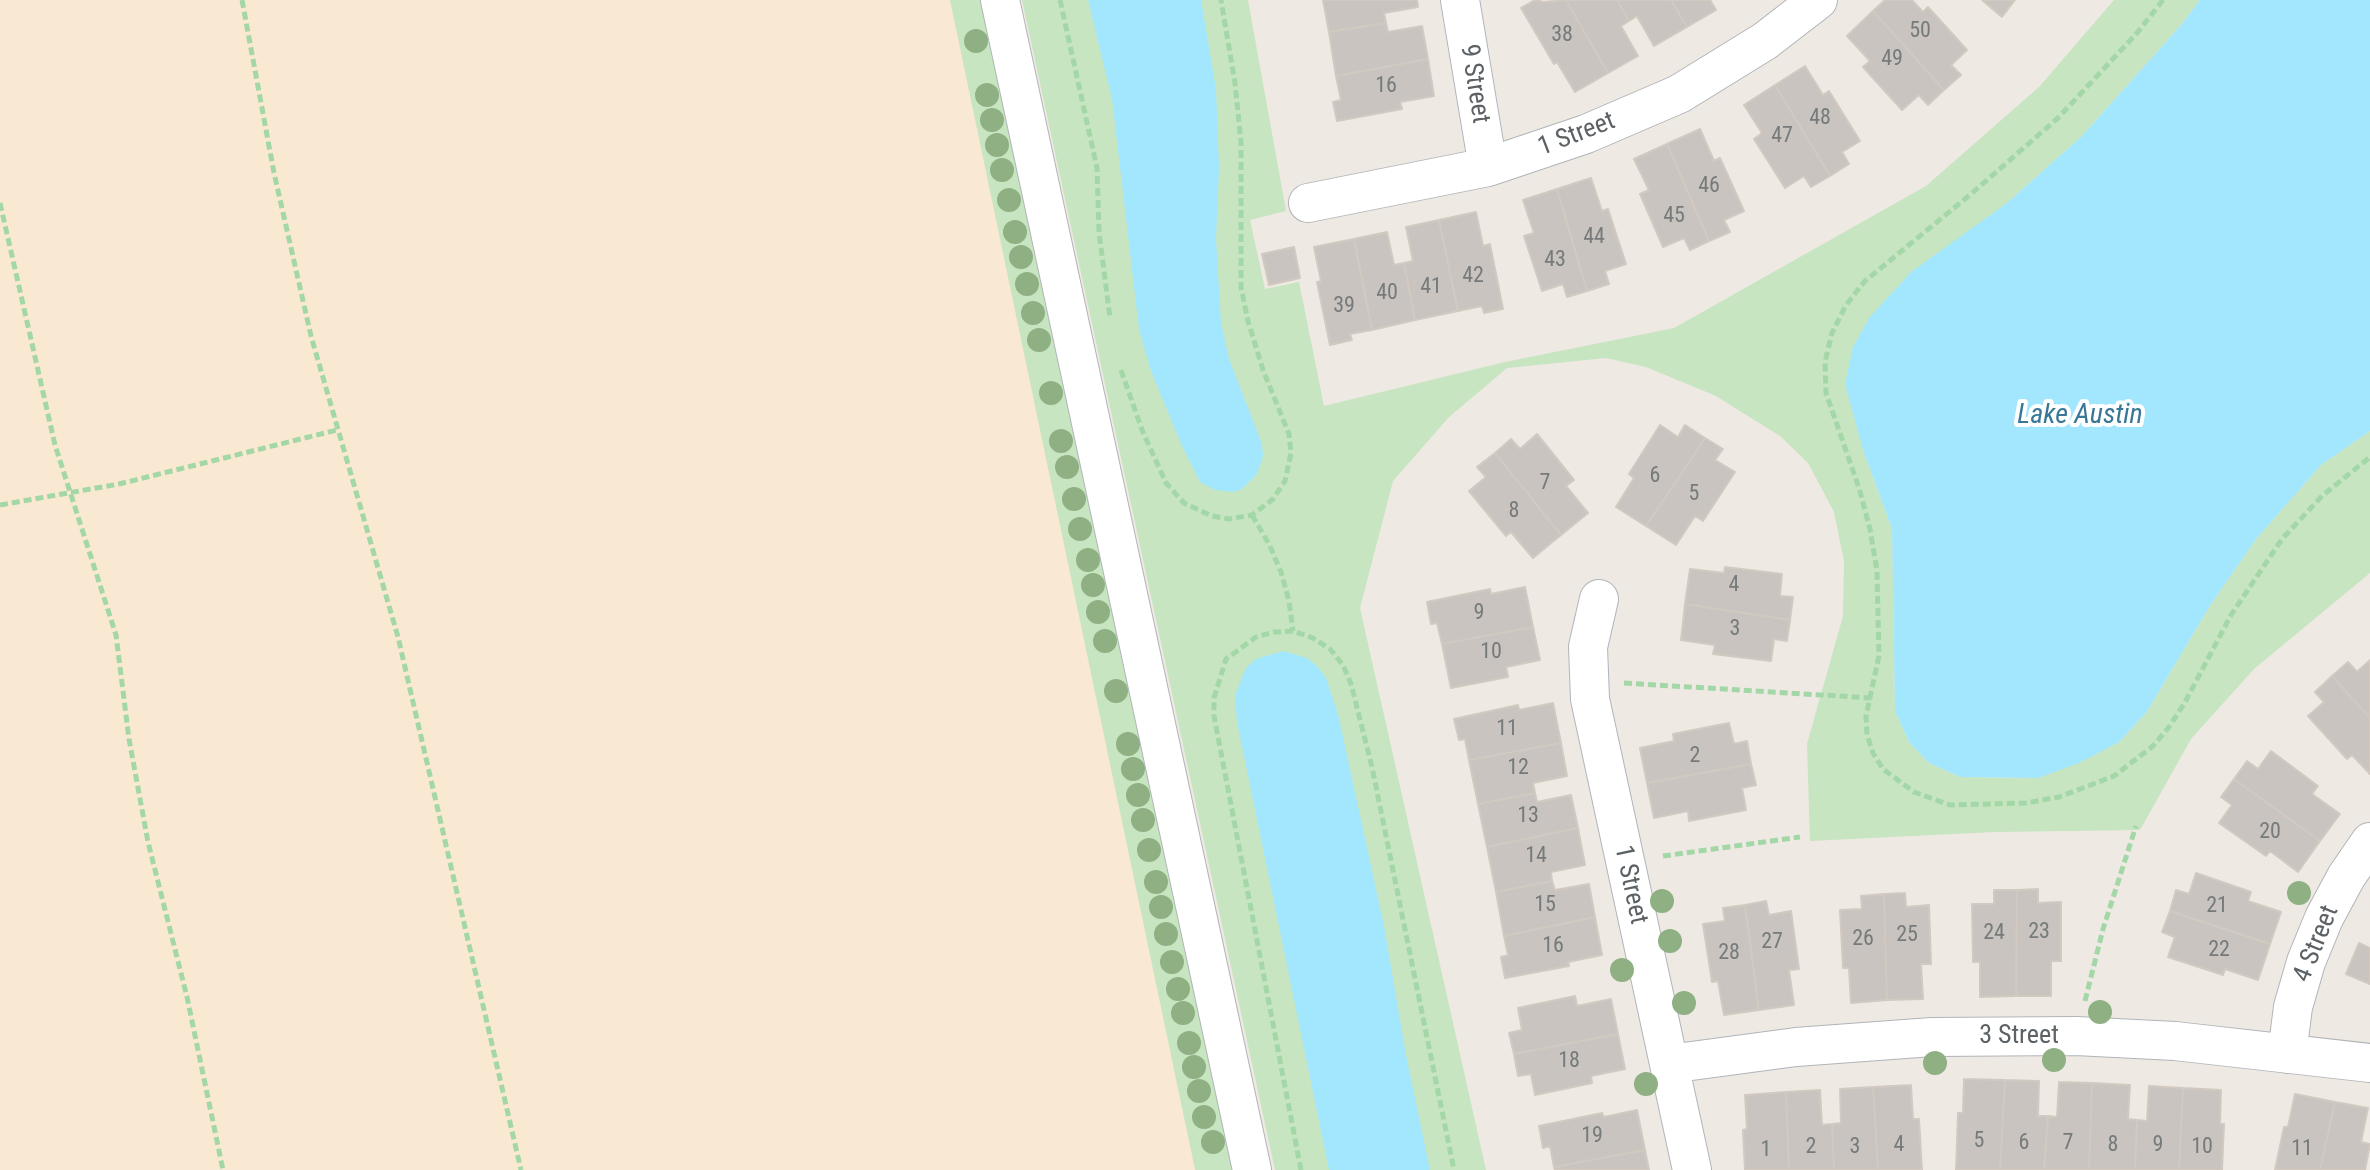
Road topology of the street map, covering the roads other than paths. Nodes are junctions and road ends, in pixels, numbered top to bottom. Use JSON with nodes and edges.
{"nodes":[{"id":1,"x":1000,"y":0,"type":"edge"},
{"id":2,"x":1460,"y":0,"type":"edge"},
{"id":3,"x":1818,"y":0,"type":"edge"},
{"id":4,"x":1488,"y":167,"type":"junction"},
{"id":5,"x":1308,"y":203,"type":"dead end"},
{"id":6,"x":1599,"y":599,"type":"dead end"},
{"id":7,"x":2370,"y":842,"type":"edge"},
{"id":8,"x":2287,"y":1054,"type":"junction"},
{"id":9,"x":2370,"y":1063,"type":"edge"},
{"id":10,"x":1669,"y":1064,"type":"junction"},
{"id":11,"x":1252,"y":1170,"type":"edge"},
{"id":12,"x":1692,"y":1170,"type":"edge"}],
"edges":[{"from":1,"to":11,"type":"street"},
{"from":2,"to":4,"type":"street","name":"9 Street"},
{"from":3,"to":4,"type":"street","name":"1 Street"},
{"from":4,"to":5,"type":"street","name":"1 Street"},
{"from":6,"to":10,"type":"street","name":"1 Street"},
{"from":7,"to":8,"type":"street","name":"4 Street"},
{"from":8,"to":9,"type":"street","name":"3 Street"},
{"from":8,"to":10,"type":"street","name":"3 Street"},
{"from":10,"to":12,"type":"street","name":"1 Street"}]}
